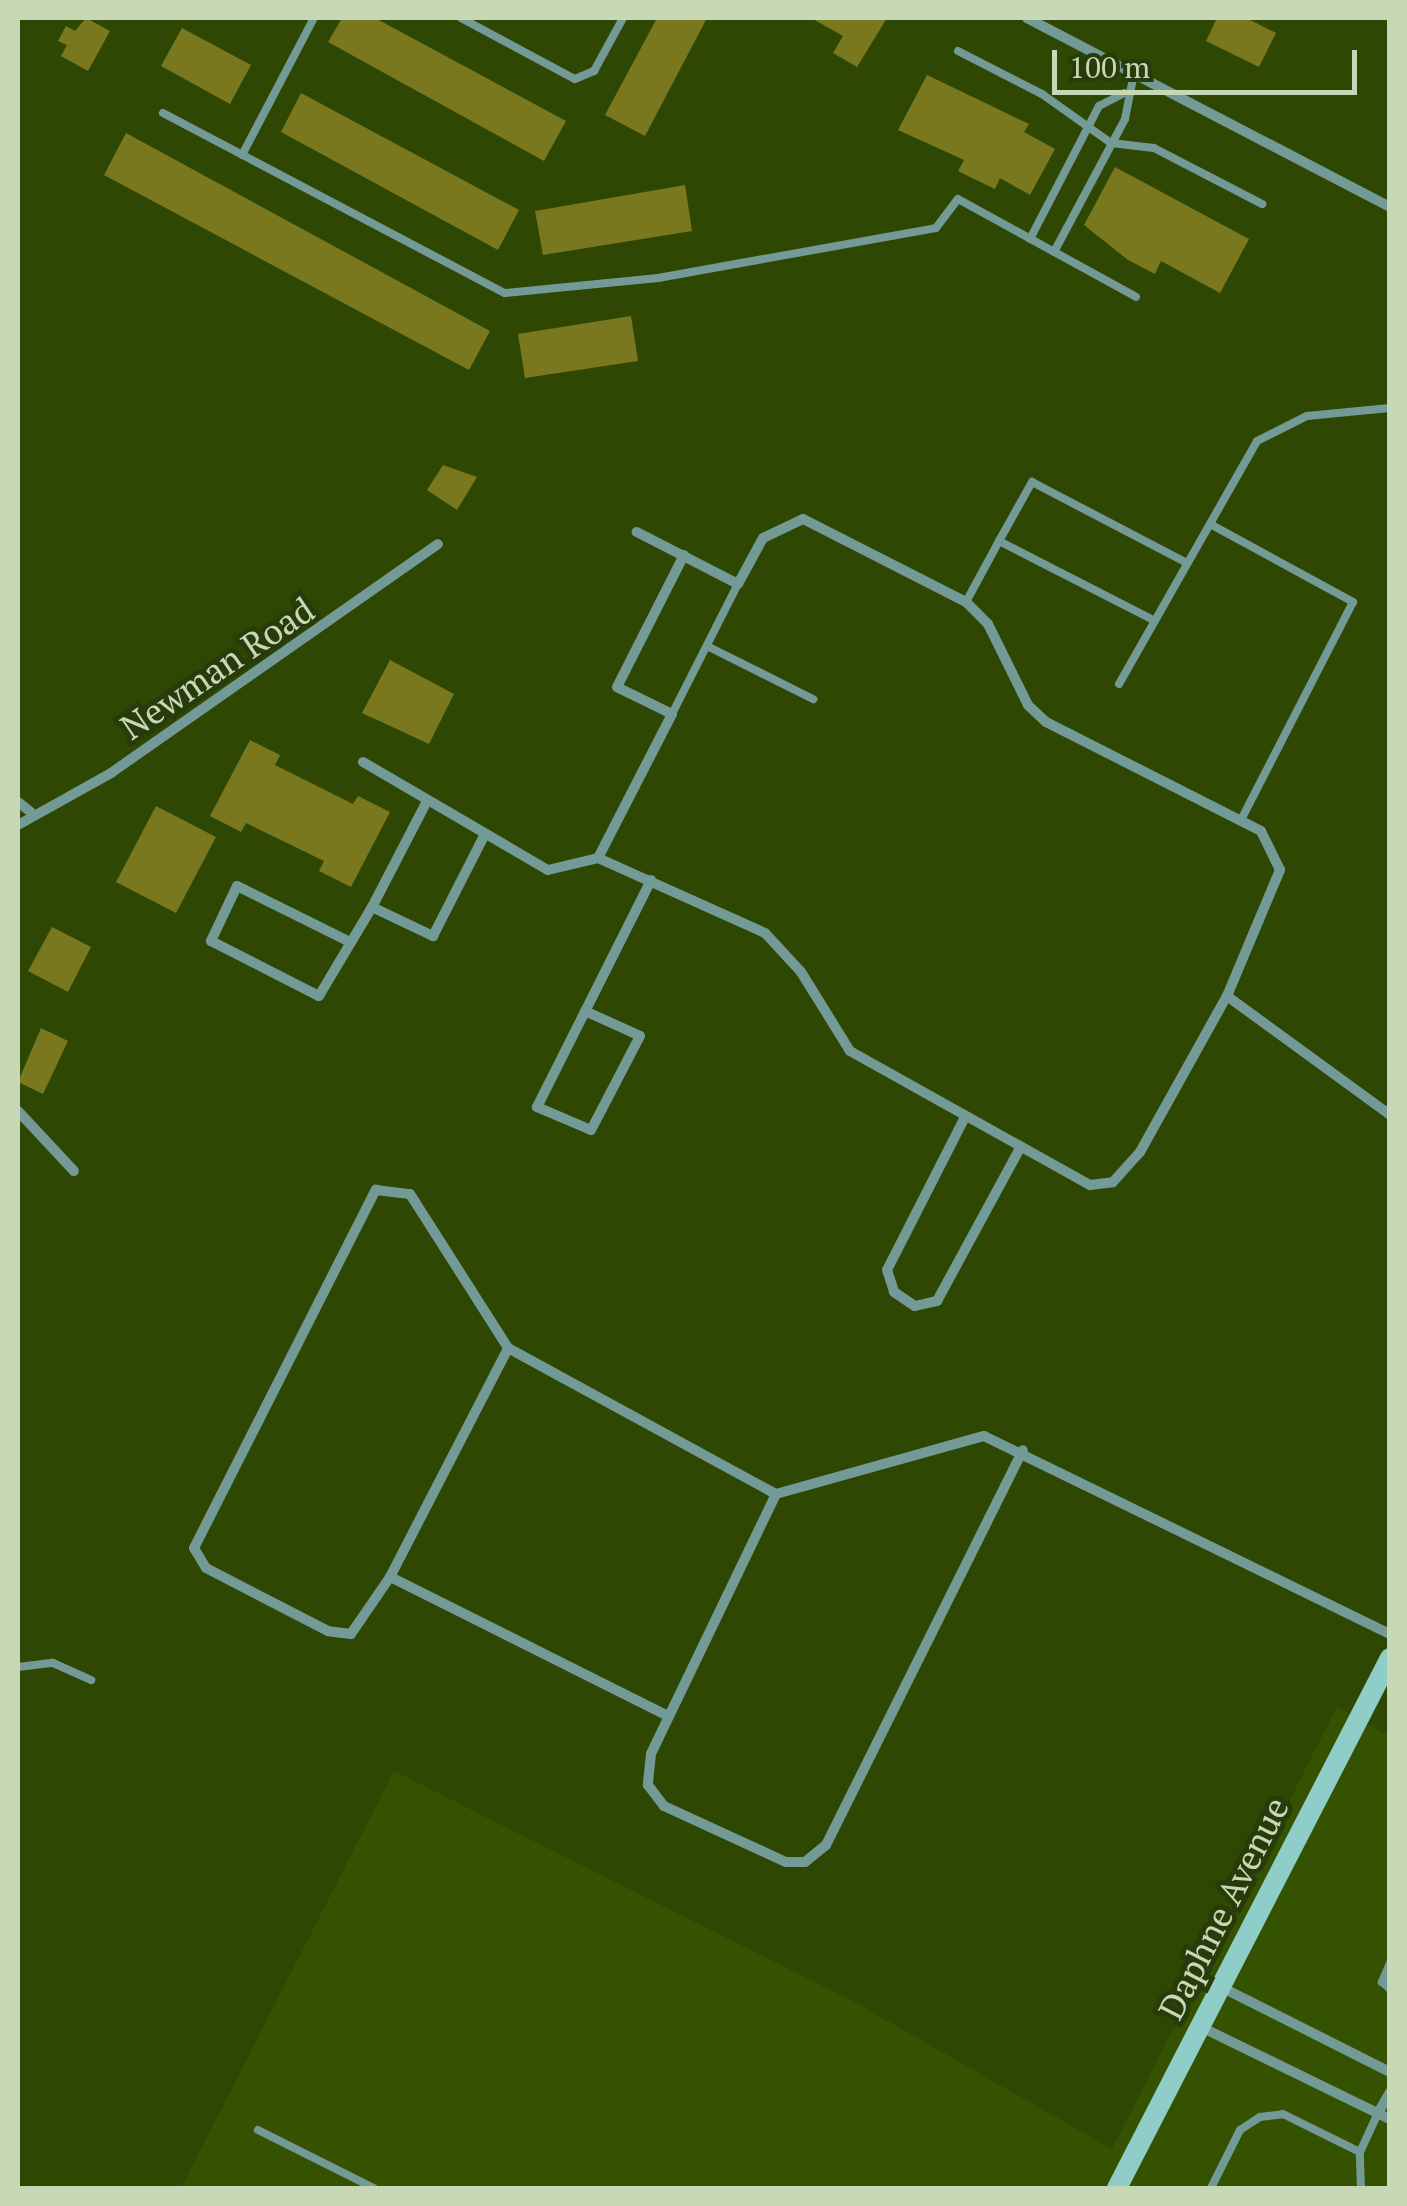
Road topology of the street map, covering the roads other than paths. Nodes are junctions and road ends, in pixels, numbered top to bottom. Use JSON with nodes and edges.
{"nodes":[{"id":1,"x":314,"y":18,"type":"edge"},
{"id":2,"x":461,"y":18,"type":"edge"},
{"id":3,"x":623,"y":18,"type":"edge"},
{"id":4,"x":1026,"y":18,"type":"edge"},
{"id":5,"x":958,"y":51,"type":"dead end"},
{"id":6,"x":1134,"y":74,"type":"junction"},
{"id":7,"x":1124,"y":93,"type":"junction"},
{"id":8,"x":162,"y":113,"type":"dead end"},
{"id":9,"x":1086,"y":130,"type":"junction"},
{"id":10,"x":1111,"y":144,"type":"junction"},
{"id":11,"x":242,"y":155,"type":"junction"},
{"id":12,"x":1262,"y":204,"type":"dead end"},
{"id":13,"x":1390,"y":207,"type":"edge"},
{"id":14,"x":1030,"y":239,"type":"junction"},
{"id":15,"x":1054,"y":252,"type":"junction"},
{"id":16,"x":1136,"y":296,"type":"dead end"},
{"id":17,"x":1390,"y":408,"type":"edge"},
{"id":18,"x":1210,"y":524,"type":"junction"},
{"id":19,"x":636,"y":532,"type":"dead end"},
{"id":20,"x":999,"y":541,"type":"junction"},
{"id":21,"x":438,"y":544,"type":"dead end"},
{"id":22,"x":684,"y":555,"type":"junction"},
{"id":23,"x":1188,"y":563,"type":"junction"},
{"id":24,"x":738,"y":584,"type":"junction"},
{"id":25,"x":966,"y":602,"type":"junction"},
{"id":26,"x":1155,"y":621,"type":"junction"},
{"id":27,"x":707,"y":646,"type":"junction"},
{"id":28,"x":1120,"y":684,"type":"dead end"},
{"id":29,"x":813,"y":700,"type":"dead end"},
{"id":30,"x":672,"y":714,"type":"junction"},
{"id":31,"x":362,"y":762,"type":"dead end"},
{"id":32,"x":18,"y":802,"type":"edge"},
{"id":33,"x":426,"y":804,"type":"junction"},
{"id":34,"x":31,"y":812,"type":"junction"},
{"id":35,"x":1241,"y":820,"type":"junction"},
{"id":36,"x":18,"y":825,"type":"edge"},
{"id":37,"x":483,"y":838,"type":"junction"},
{"id":38,"x":598,"y":858,"type":"junction"},
{"id":39,"x":651,"y":880,"type":"junction"},
{"id":40,"x":372,"y":907,"type":"junction"},
{"id":41,"x":350,"y":942,"type":"junction"},
{"id":42,"x":1227,"y":996,"type":"junction"},
{"id":43,"x":586,"y":1010,"type":"junction"},
{"id":44,"x":18,"y":1111,"type":"edge"},
{"id":45,"x":1390,"y":1115,"type":"edge"},
{"id":46,"x":964,"y":1120,"type":"junction"},
{"id":47,"x":1020,"y":1148,"type":"junction"},
{"id":48,"x":74,"y":1170,"type":"dead end"},
{"id":49,"x":508,"y":1348,"type":"junction"},
{"id":50,"x":1023,"y":1450,"type":"junction"},
{"id":51,"x":776,"y":1494,"type":"junction"},
{"id":52,"x":390,"y":1577,"type":"junction"},
{"id":53,"x":1390,"y":1634,"type":"edge"},
{"id":54,"x":1390,"y":1658,"type":"edge"},
{"id":55,"x":18,"y":1667,"type":"edge"},
{"id":56,"x":91,"y":1680,"type":"dead end"},
{"id":57,"x":668,"y":1716,"type":"junction"},
{"id":58,"x":1390,"y":1963,"type":"edge"},
{"id":59,"x":1220,"y":1986,"type":"junction"},
{"id":60,"x":1390,"y":1989,"type":"edge"},
{"id":61,"x":1198,"y":2026,"type":"junction"},
{"id":62,"x":1390,"y":2072,"type":"edge"},
{"id":63,"x":1390,"y":2092,"type":"edge"},
{"id":64,"x":1384,"y":2116,"type":"edge"},
{"id":65,"x":258,"y":2130,"type":"dead end"},
{"id":66,"x":1360,"y":2152,"type":"junction"},
{"id":67,"x":374,"y":2188,"type":"edge"},
{"id":68,"x":1117,"y":2188,"type":"edge"},
{"id":69,"x":1212,"y":2188,"type":"edge"},
{"id":70,"x":1360,"y":2188,"type":"edge"}],
"edges":[{"from":1,"to":11,"type":"lane"},
{"from":2,"to":3,"type":"lane"},
{"from":4,"to":6,"type":"street"},
{"from":5,"to":9,"type":"lane"},
{"from":6,"to":7,"type":"lane"},
{"from":6,"to":13,"type":"street"},
{"from":7,"to":9,"type":"lane"},
{"from":7,"to":10,"type":"lane"},
{"from":8,"to":11,"type":"lane"},
{"from":9,"to":10,"type":"lane"},
{"from":9,"to":14,"type":"lane"},
{"from":10,"to":12,"type":"lane"},
{"from":10,"to":15,"type":"lane"},
{"from":11,"to":14,"type":"lane"},
{"from":14,"to":15,"type":"lane"},
{"from":15,"to":16,"type":"lane"},
{"from":17,"to":18,"type":"lane"},
{"from":18,"to":23,"type":"lane"},
{"from":18,"to":35,"type":"lane"},
{"from":19,"to":22,"type":"street"},
{"from":20,"to":23,"type":"lane"},
{"from":20,"to":25,"type":"lane"},
{"from":20,"to":26,"type":"lane"},
{"from":21,"to":34,"type":"street","name":"Newman Road"},
{"from":22,"to":24,"type":"street"},
{"from":22,"to":30,"type":"street"},
{"from":23,"to":26,"type":"lane"},
{"from":24,"to":25,"type":"street"},
{"from":24,"to":27,"type":"lane"},
{"from":25,"to":35,"type":"street"},
{"from":26,"to":28,"type":"lane"},
{"from":27,"to":29,"type":"lane"},
{"from":27,"to":30,"type":"lane"},
{"from":30,"to":38,"type":"street"},
{"from":31,"to":33,"type":"street"},
{"from":32,"to":34,"type":"street"},
{"from":33,"to":37,"type":"street"},
{"from":33,"to":40,"type":"street"},
{"from":34,"to":36,"type":"street","name":"Newman Road"},
{"from":35,"to":42,"type":"street"},
{"from":37,"to":38,"type":"street"},
{"from":37,"to":40,"type":"street"},
{"from":38,"to":39,"type":"street"},
{"from":39,"to":43,"type":"street"},
{"from":39,"to":46,"type":"street"},
{"from":40,"to":41,"type":"street"},
{"from":41,"to":41,"type":"street"},
{"from":42,"to":45,"type":"street"},
{"from":42,"to":47,"type":"street"},
{"from":43,"to":43,"type":"street"},
{"from":44,"to":48,"type":"street"},
{"from":46,"to":47,"type":"street"},
{"from":46,"to":47,"type":"street"},
{"from":49,"to":51,"type":"street"},
{"from":49,"to":52,"type":"street"},
{"from":49,"to":52,"type":"street"},
{"from":50,"to":51,"type":"street"},
{"from":50,"to":53,"type":"street"},
{"from":50,"to":57,"type":"street"},
{"from":51,"to":57,"type":"street"},
{"from":52,"to":57,"type":"street"},
{"from":54,"to":59,"type":"street","name":"Daphne Avenue"},
{"from":55,"to":56,"type":"lane"},
{"from":58,"to":60,"type":"lane"},
{"from":59,"to":61,"type":"street","name":"Daphne Avenue"},
{"from":59,"to":62,"type":"street"},
{"from":61,"to":64,"type":"street"},
{"from":61,"to":68,"type":"street","name":"Daphne Avenue"},
{"from":63,"to":64,"type":"street"},
{"from":64,"to":66,"type":"lane"},
{"from":65,"to":67,"type":"lane"},
{"from":66,"to":69,"type":"lane"},
{"from":66,"to":70,"type":"lane"}]}
